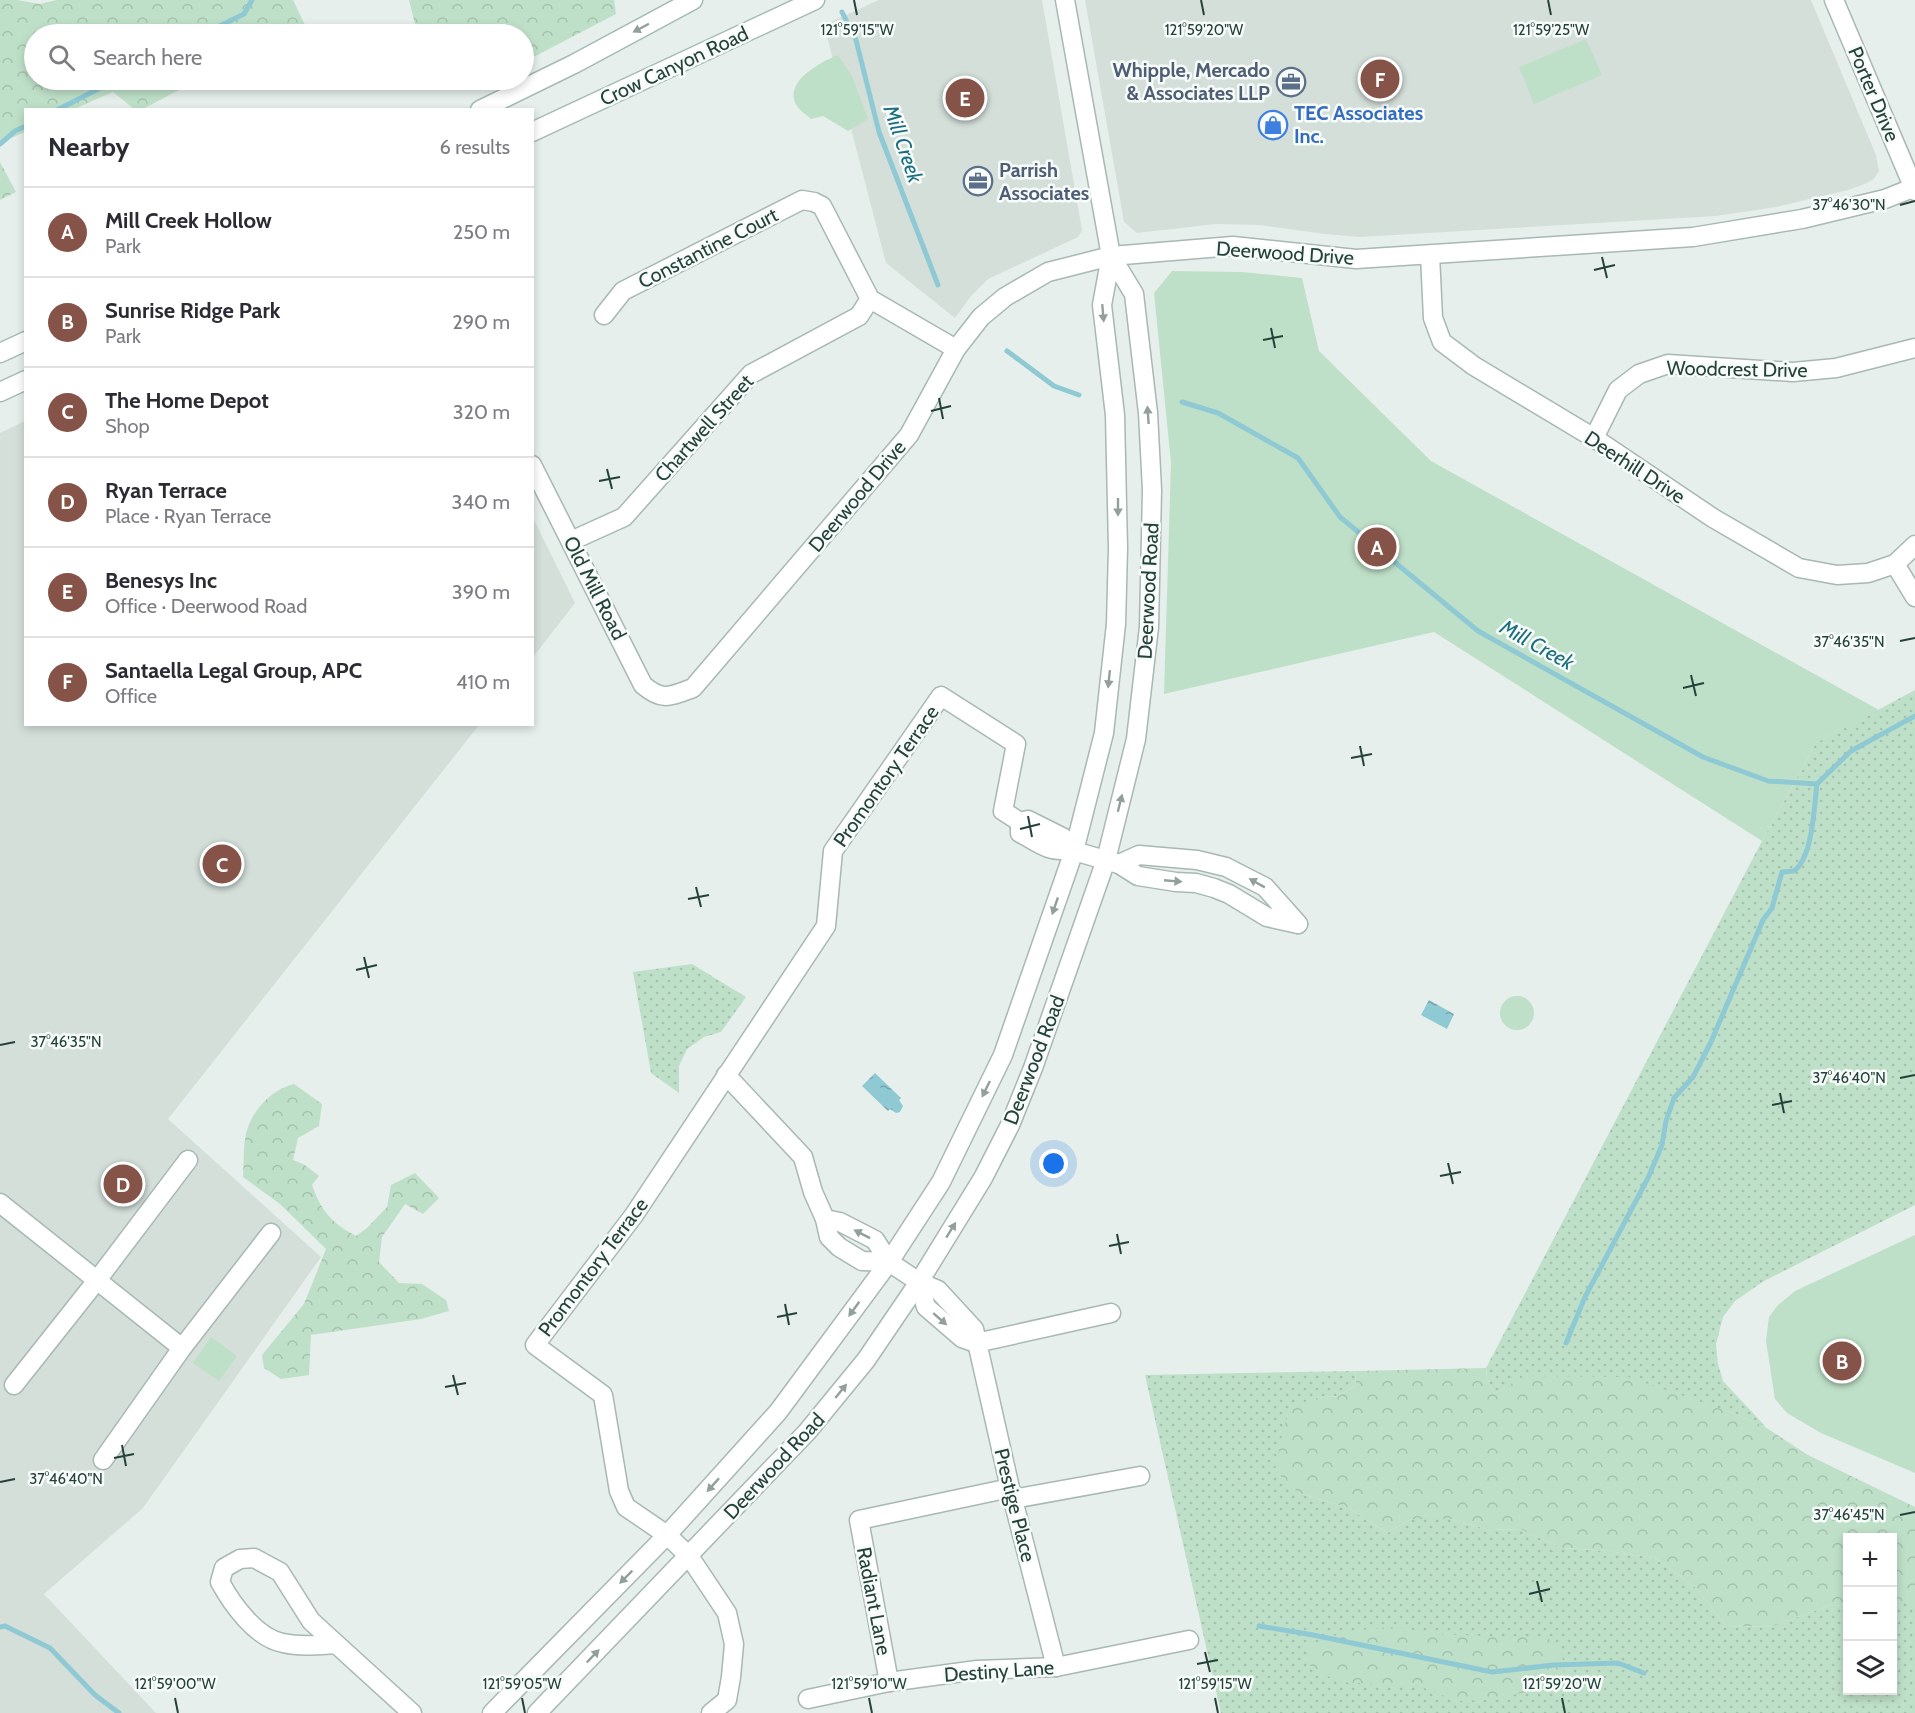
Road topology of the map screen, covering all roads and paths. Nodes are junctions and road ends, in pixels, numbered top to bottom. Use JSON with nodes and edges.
{"nodes":[{"id":1,"x":693,"y":0,"type":"edge"},
{"id":2,"x":815,"y":0,"type":"edge"},
{"id":3,"x":1065,"y":0,"type":"edge"},
{"id":4,"x":1834,"y":0,"type":"edge"},
{"id":5,"x":534,"y":83,"type":"edge"},
{"id":6,"x":520,"y":90,"type":"edge"},
{"id":7,"x":484,"y":108,"type":"edge"},
{"id":8,"x":534,"y":131,"type":"edge"},
{"id":9,"x":1915,"y":189,"type":"edge"},
{"id":10,"x":1430,"y":255,"type":"junction"},
{"id":11,"x":1111,"y":256,"type":"junction"},
{"id":12,"x":870,"y":299,"type":"junction"},
{"id":13,"x":604,"y":315,"type":"dead end"},
{"id":14,"x":24,"y":342,"type":"edge"},
{"id":15,"x":1915,"y":348,"type":"edge"},
{"id":16,"x":956,"y":349,"type":"junction"},
{"id":17,"x":0,"y":353,"type":"edge"},
{"id":18,"x":24,"y":381,"type":"edge"},
{"id":19,"x":0,"y":392,"type":"edge"},
{"id":20,"x":1593,"y":438,"type":"junction"},
{"id":21,"x":534,"y":469,"type":"edge"},
{"id":22,"x":571,"y":542,"type":"junction"},
{"id":23,"x":1915,"y":545,"type":"edge"},
{"id":24,"x":1895,"y":564,"type":"junction"},
{"id":25,"x":1915,"y":597,"type":"edge"},
{"id":26,"x":669,"y":696,"type":"joint"},
{"id":27,"x":1070,"y":850,"type":"junction"},
{"id":28,"x":1112,"y":862,"type":"junction"},
{"id":29,"x":726,"y":1075,"type":"junction"},
{"id":30,"x":188,"y":1160,"type":"dead end"},
{"id":31,"x":0,"y":1203,"type":"edge"},
{"id":32,"x":271,"y":1233,"type":"dead end"},
{"id":33,"x":889,"y":1262,"type":"junction"},
{"id":34,"x":98,"y":1279,"type":"junction"},
{"id":35,"x":919,"y":1282,"type":"junction"},
{"id":36,"x":1112,"y":1313,"type":"dead end"},
{"id":37,"x":976,"y":1342,"type":"junction"},
{"id":38,"x":182,"y":1348,"type":"junction"},
{"id":39,"x":14,"y":1385,"type":"dead end"},
{"id":40,"x":103,"y":1460,"type":"dead end"},
{"id":41,"x":1140,"y":1476,"type":"dead end"},
{"id":42,"x":1012,"y":1494,"type":"junction"},
{"id":43,"x":667,"y":1535,"type":"junction"},
{"id":44,"x":689,"y":1556,"type":"junction"},
{"id":45,"x":1189,"y":1640,"type":"dead end"},
{"id":46,"x":336,"y":1644,"type":"junction"},
{"id":47,"x":1056,"y":1667,"type":"junction"},
{"id":48,"x":889,"y":1682,"type":"junction"},
{"id":49,"x":808,"y":1699,"type":"dead end"},
{"id":50,"x":412,"y":1713,"type":"edge"},
{"id":51,"x":492,"y":1713,"type":"edge"},
{"id":52,"x":537,"y":1713,"type":"edge"},
{"id":53,"x":711,"y":1713,"type":"edge"}],
"edges":[{"from":1,"to":5,"type":"street","one_way":true},
{"from":2,"to":8,"type":"street","name":"Crow Canyon Road"},
{"from":3,"to":11,"type":"street","name":"Deerwood Road"},
{"from":4,"to":9,"type":"street","name":"Porter Drive"},
{"from":6,"to":7,"type":"street","one_way":true},
{"from":9,"to":10,"type":"street","name":"Deerwood Drive"},
{"from":10,"to":11,"type":"street","name":"Deerwood Drive"},
{"from":10,"to":20,"type":"street","name":"Deerhill Drive"},
{"from":11,"to":16,"type":"street","name":"Deerwood Drive"},
{"from":11,"to":27,"type":"street","name":"Deerwood Road","one_way":true},
{"from":28,"to":11,"type":"street","name":"Deerwood Road","one_way":true},
{"from":12,"to":13,"type":"street","name":"Constantine Court"},
{"from":12,"to":16,"type":"street"},
{"from":12,"to":22,"type":"street","name":"Chartwell Street"},
{"from":14,"to":17,"type":"street"},
{"from":15,"to":20,"type":"street","name":"Woodcrest Drive"},
{"from":16,"to":26,"type":"street","name":"Deerwood Drive"},
{"from":18,"to":19,"type":"street"},
{"from":20,"to":24,"type":"street","name":"Deerhill Drive"},
{"from":21,"to":22,"type":"street","name":"Old Mill Road"},
{"from":22,"to":26,"type":"street","name":"Old Mill Road"},
{"from":23,"to":24,"type":"street","name":"Deerhill Drive"},
{"from":24,"to":25,"type":"street"},
{"from":27,"to":28,"type":"street","name":"Promontory Terrace"},
{"from":27,"to":29,"type":"street","name":"Promontory Terrace"},
{"from":27,"to":33,"type":"street","name":"Deerwood Road","one_way":true},
{"from":28,"to":28,"type":"street","name":"Promontory Terrace","one_way":true},
{"from":35,"to":28,"type":"street","name":"Deerwood Road","one_way":true},
{"from":29,"to":33,"type":"street"},
{"from":29,"to":43,"type":"street","name":"Promontory Terrace"},
{"from":30,"to":34,"type":"street"},
{"from":31,"to":34,"type":"street"},
{"from":32,"to":38,"type":"street"},
{"from":33,"to":35,"type":"street"},
{"from":33,"to":43,"type":"street","name":"Deerwood Road","one_way":true},
{"from":34,"to":38,"type":"street"},
{"from":34,"to":39,"type":"street"},
{"from":35,"to":37,"type":"street"},
{"from":44,"to":35,"type":"street","name":"Deerwood Road","one_way":true},
{"from":36,"to":37,"type":"street"},
{"from":37,"to":42,"type":"street","name":"Prestige Place"},
{"from":38,"to":40,"type":"street"},
{"from":41,"to":42,"type":"street"},
{"from":42,"to":47,"type":"street","name":"Prestige Place"},
{"from":42,"to":48,"type":"street","name":"Radiant Lane"},
{"from":43,"to":44,"type":"street","name":"Promontory Terrace"},
{"from":43,"to":51,"type":"street","name":"Deerwood Road","one_way":true},
{"from":52,"to":44,"type":"street","name":"Deerwood Road","one_way":true},
{"from":44,"to":53,"type":"street","name":"Promontory Terrace"},
{"from":45,"to":47,"type":"street","name":"Destiny Lane"},
{"from":46,"to":46,"type":"street"},
{"from":46,"to":50,"type":"street"},
{"from":47,"to":48,"type":"street","name":"Destiny Lane"},
{"from":48,"to":49,"type":"street","name":"Destiny Lane"}]}
